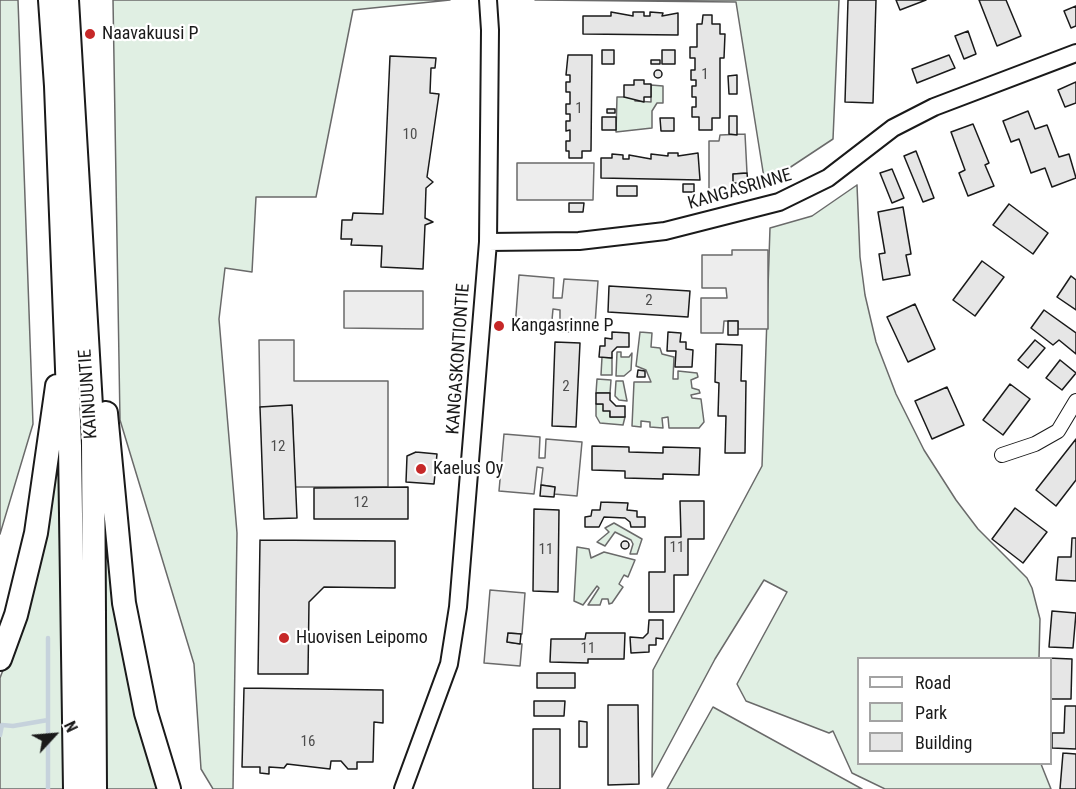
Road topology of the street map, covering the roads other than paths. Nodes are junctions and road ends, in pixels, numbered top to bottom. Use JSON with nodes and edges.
{"nodes":[{"id":1,"x":50,"y":0,"type":"edge"},
{"id":2,"x":67,"y":0,"type":"edge"},
{"id":3,"x":488,"y":0,"type":"edge"},
{"id":4,"x":502,"y":0,"type":"edge"},
{"id":5,"x":490,"y":30,"type":"junction"},
{"id":6,"x":1076,"y":53,"type":"edge"},
{"id":7,"x":488,"y":242,"type":"junction"},
{"id":8,"x":75,"y":325,"type":"junction"},
{"id":9,"x":1076,"y":401,"type":"edge"},
{"id":10,"x":1002,"y":455,"type":"dead end"},
{"id":11,"x":0,"y":659,"type":"edge"},
{"id":12,"x":75,"y":789,"type":"edge"},
{"id":13,"x":95,"y":789,"type":"edge"},
{"id":14,"x":169,"y":789,"type":"edge"},
{"id":15,"x":403,"y":789,"type":"edge"}],
"edges":[{"from":1,"to":8,"type":"highway","name":"KAINUUNTIE"},
{"from":2,"to":8,"type":"highway","name":"KAINUUNTIE"},
{"from":3,"to":5,"type":"street","name":"KANGASKONTIONTIE"},
{"from":4,"to":5,"type":"street","name":"KANGASKONTIONTIE"},
{"from":5,"to":7,"type":"street","name":"KANGASKONTIONTIE"},
{"from":6,"to":7,"type":"street","name":"KANGASRINNE"},
{"from":7,"to":15,"type":"street","name":"KANGASKONTIONTIE"},
{"from":8,"to":11,"type":"highway"},
{"from":8,"to":12,"type":"highway","name":"KAINUUNTIE"},
{"from":8,"to":13,"type":"highway","name":"KAINUUNTIE"},
{"from":8,"to":14,"type":"highway"},
{"from":9,"to":10,"type":"street"}]}
